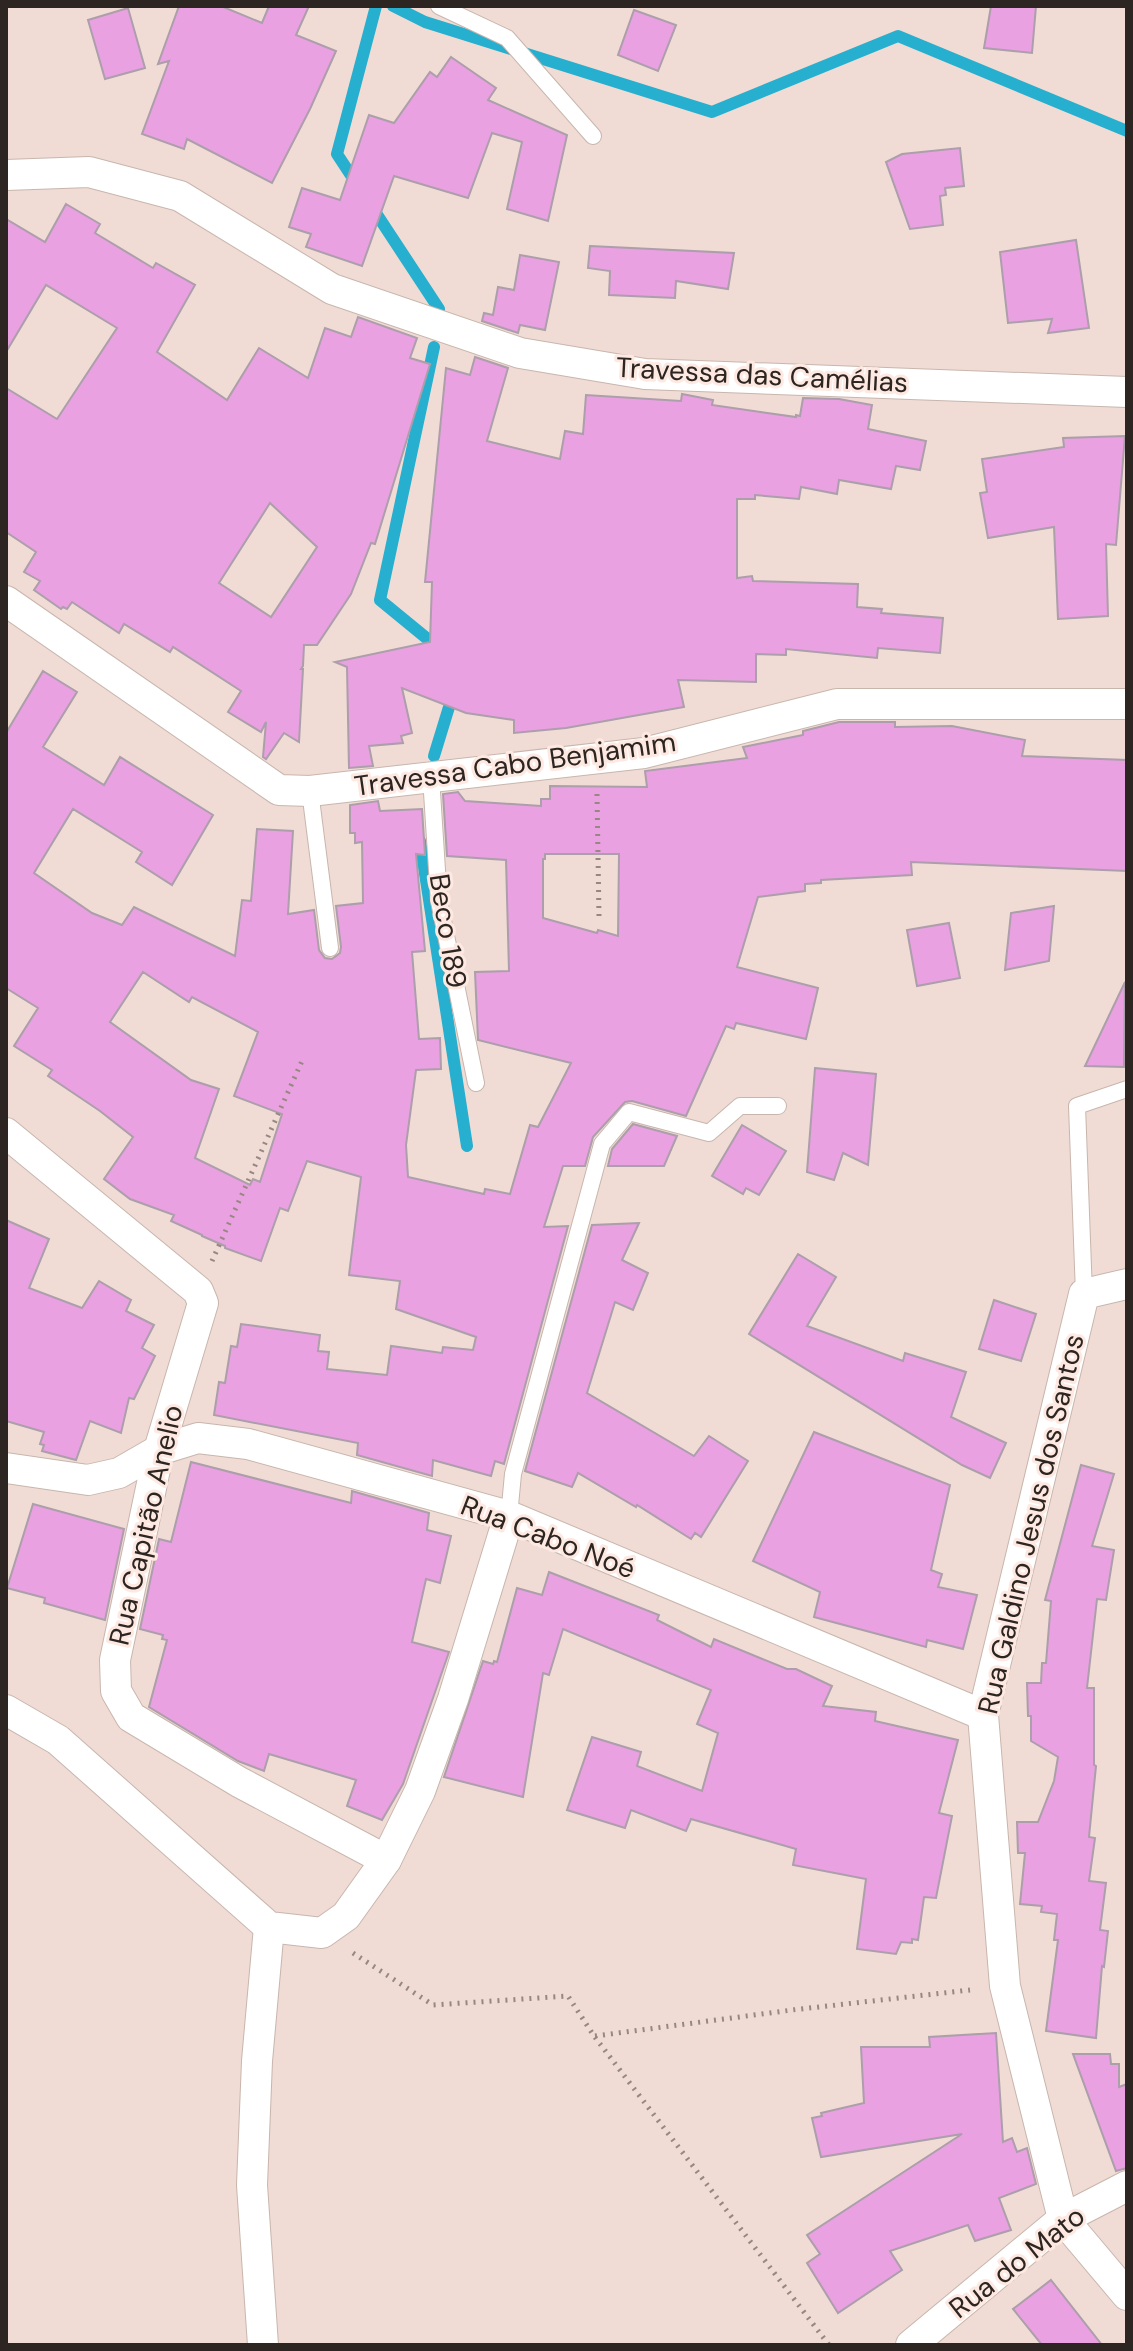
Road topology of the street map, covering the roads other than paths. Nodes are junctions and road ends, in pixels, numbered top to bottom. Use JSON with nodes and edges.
{"nodes":[{"id":1,"x":439,"y":6,"type":"edge"},
{"id":2,"x":593,"y":136,"type":"dead end"},
{"id":3,"x":6,"y":175,"type":"edge"},
{"id":4,"x":1127,"y":392,"type":"edge"},
{"id":5,"x":7,"y":603,"type":"edge"},
{"id":6,"x":1127,"y":704,"type":"edge"},
{"id":7,"x":431,"y":777,"type":"junction"},
{"id":8,"x":310,"y":791,"type":"junction"},
{"id":9,"x":330,"y":948,"type":"dead end"},
{"id":10,"x":476,"y":1083,"type":"dead end"},
{"id":11,"x":1127,"y":1089,"type":"edge"},
{"id":12,"x":778,"y":1106,"type":"dead end"},
{"id":13,"x":6,"y":1133,"type":"edge"},
{"id":14,"x":1127,"y":1284,"type":"edge"},
{"id":15,"x":1084,"y":1294,"type":"junction"},
{"id":16,"x":159,"y":1450,"type":"junction"},
{"id":17,"x":6,"y":1468,"type":"edge"},
{"id":18,"x":509,"y":1516,"type":"junction"},
{"id":19,"x":6,"y":1710,"type":"edge"},
{"id":20,"x":983,"y":1715,"type":"junction"},
{"id":21,"x":386,"y":1860,"type":"junction"},
{"id":22,"x":269,"y":1927,"type":"junction"},
{"id":23,"x":1127,"y":2186,"type":"edge"},
{"id":24,"x":1063,"y":2219,"type":"junction"},
{"id":25,"x":1127,"y":2295,"type":"edge"},
{"id":26,"x":263,"y":2345,"type":"edge"},
{"id":27,"x":911,"y":2345,"type":"edge"}],
"edges":[{"from":1,"to":2,"type":"lane"},
{"from":3,"to":4,"type":"street","name":"Travessa das Camélias"},
{"from":5,"to":8,"type":"street","name":"Travessa Cabo Benjamim"},
{"from":6,"to":7,"type":"street","name":"Travessa Cabo Benjamim"},
{"from":7,"to":8,"type":"street","name":"Travessa Cabo Benjamim"},
{"from":7,"to":10,"type":"lane","name":"Beco 189"},
{"from":8,"to":9,"type":"lane"},
{"from":11,"to":15,"type":"lane"},
{"from":12,"to":18,"type":"lane"},
{"from":13,"to":16,"type":"street","name":"Rua Capitão Anelio"},
{"from":14,"to":15,"type":"street"},
{"from":15,"to":20,"type":"street","name":"Rua Galdino Jesus dos Santos"},
{"from":16,"to":17,"type":"street","name":"Rua Cabo Noé"},
{"from":16,"to":18,"type":"street","name":"Rua Cabo Noé"},
{"from":16,"to":21,"type":"street","name":"Rua Capitão Anelio"},
{"from":18,"to":20,"type":"street","name":"Rua Cabo Noé"},
{"from":18,"to":21,"type":"street"},
{"from":19,"to":22,"type":"street"},
{"from":20,"to":24,"type":"street","name":"Rua Galdino Jesus dos Santos"},
{"from":21,"to":22,"type":"street"},
{"from":22,"to":26,"type":"street"},
{"from":23,"to":24,"type":"street","name":"Rua do Mato"},
{"from":24,"to":25,"type":"street","name":"Rua Galdino Jesus dos Santos"},
{"from":24,"to":27,"type":"street","name":"Rua do Mato"}]}
